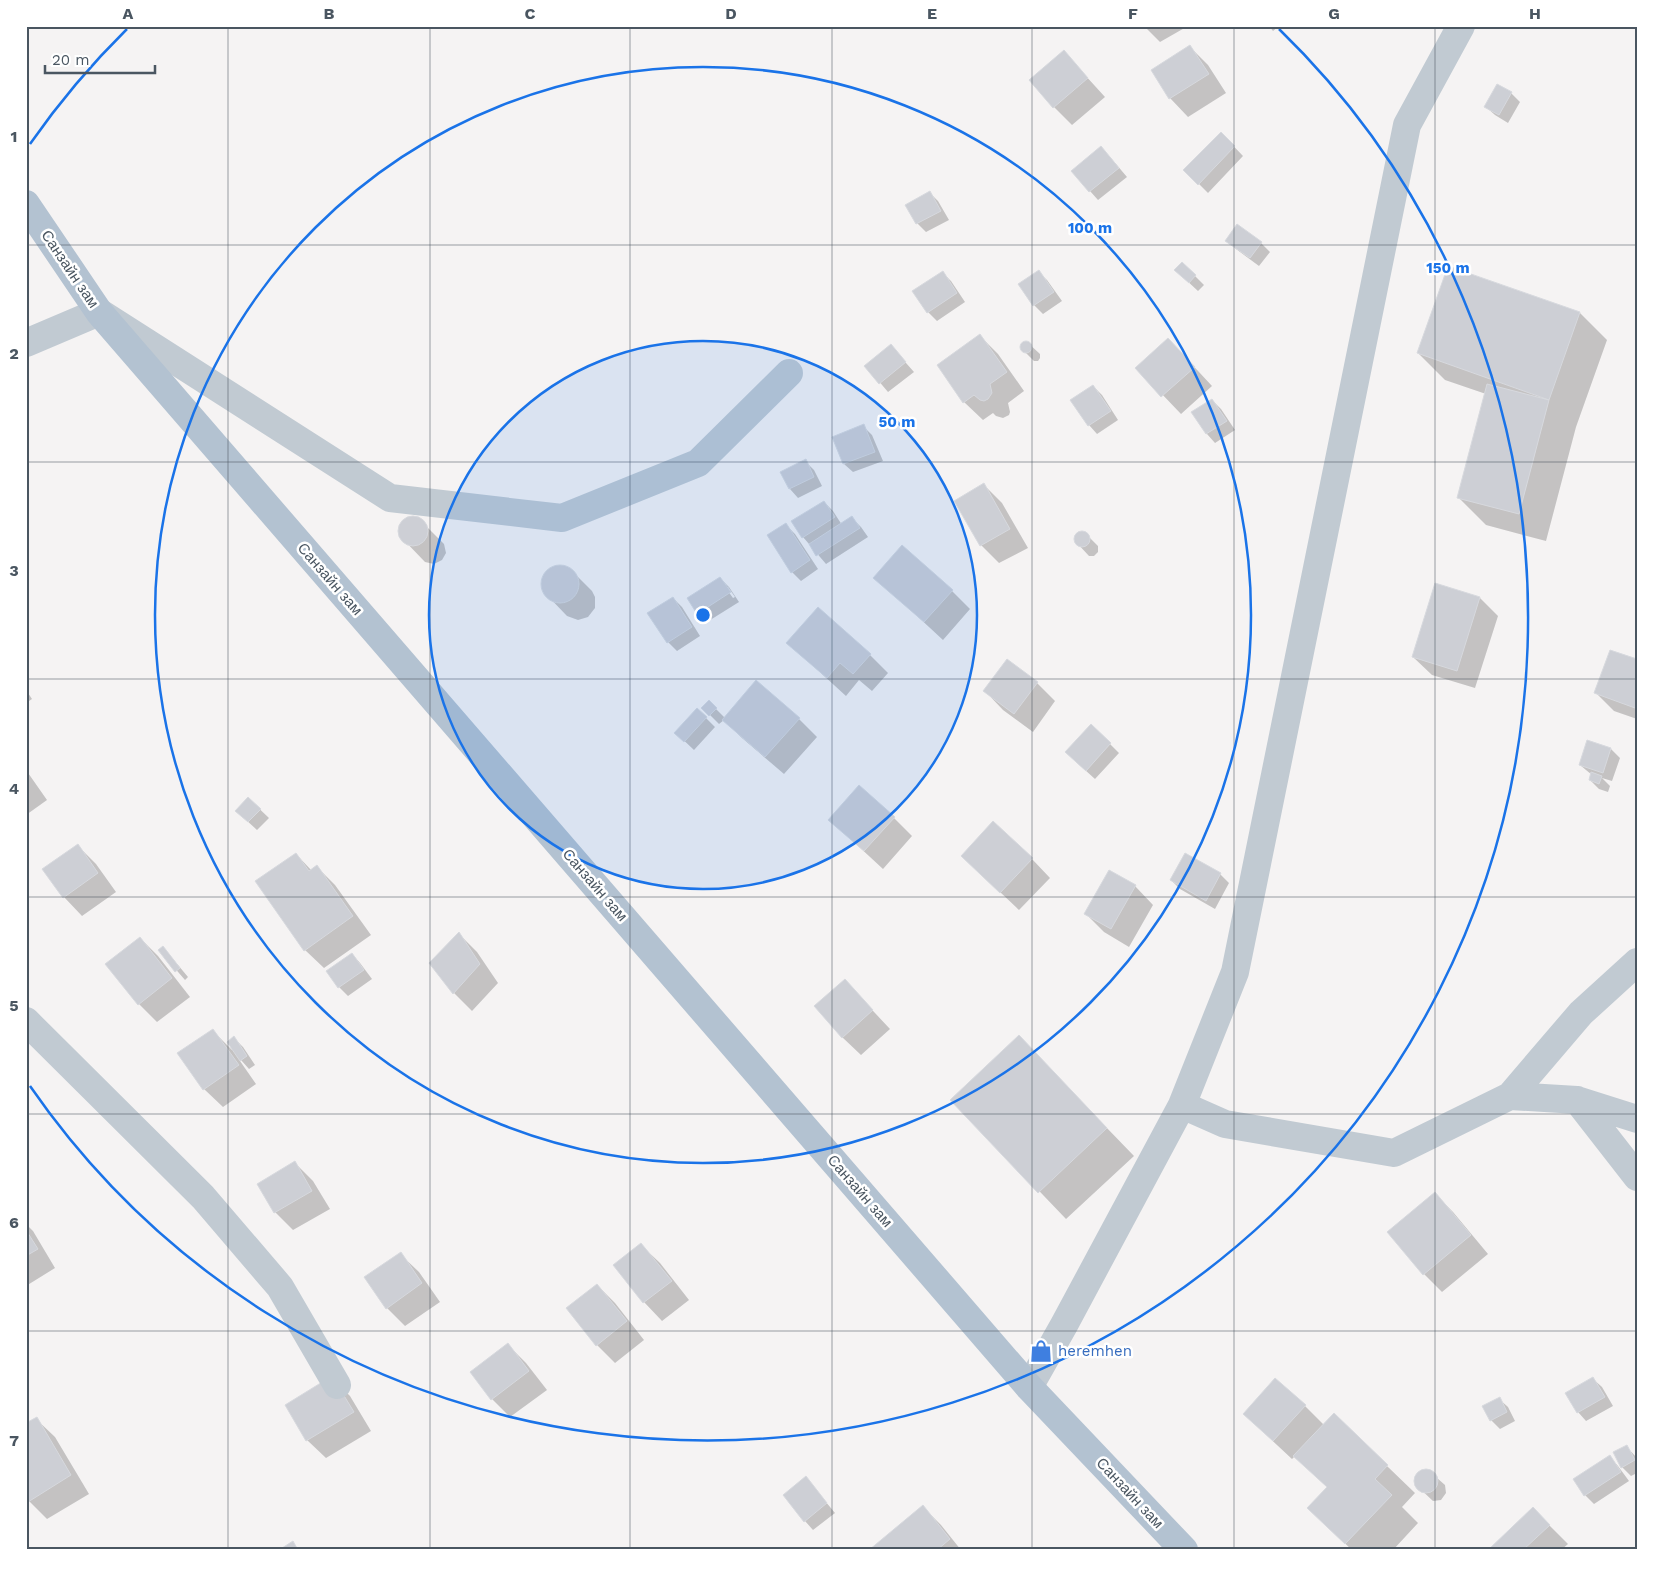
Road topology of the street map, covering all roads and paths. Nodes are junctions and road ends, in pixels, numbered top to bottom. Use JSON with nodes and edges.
{"nodes":[{"id":1,"x":1449,"y":33,"type":"edge"},
{"id":2,"x":26,"y":204,"type":"edge"},
{"id":3,"x":98,"y":312,"type":"junction"},
{"id":4,"x":26,"y":343,"type":"edge"},
{"id":5,"x":789,"y":372,"type":"dead end"},
{"id":6,"x":1637,"y":962,"type":"edge"},
{"id":7,"x":26,"y":1021,"type":"edge"},
{"id":8,"x":1510,"y":1096,"type":"junction"},
{"id":9,"x":1577,"y":1100,"type":"junction"},
{"id":10,"x":1182,"y":1106,"type":"junction"},
{"id":11,"x":1637,"y":1119,"type":"edge"},
{"id":12,"x":1637,"y":1177,"type":"edge"},
{"id":13,"x":337,"y":1386,"type":"dead end"},
{"id":14,"x":1029,"y":1387,"type":"junction"},
{"id":15,"x":1184,"y":1550,"type":"edge"}],
"edges":[{"from":1,"to":10,"type":"street"},
{"from":2,"to":3,"type":"main road","name":"Санзайн зам"},
{"from":3,"to":4,"type":"street"},
{"from":3,"to":5,"type":"street"},
{"from":3,"to":14,"type":"main road","name":"Санзайн зам"},
{"from":6,"to":8,"type":"street"},
{"from":7,"to":13,"type":"street"},
{"from":8,"to":9,"type":"street"},
{"from":8,"to":10,"type":"street"},
{"from":9,"to":11,"type":"street"},
{"from":9,"to":12,"type":"street"},
{"from":10,"to":14,"type":"street"},
{"from":14,"to":15,"type":"main road","name":"Санзайн зам"}]}
